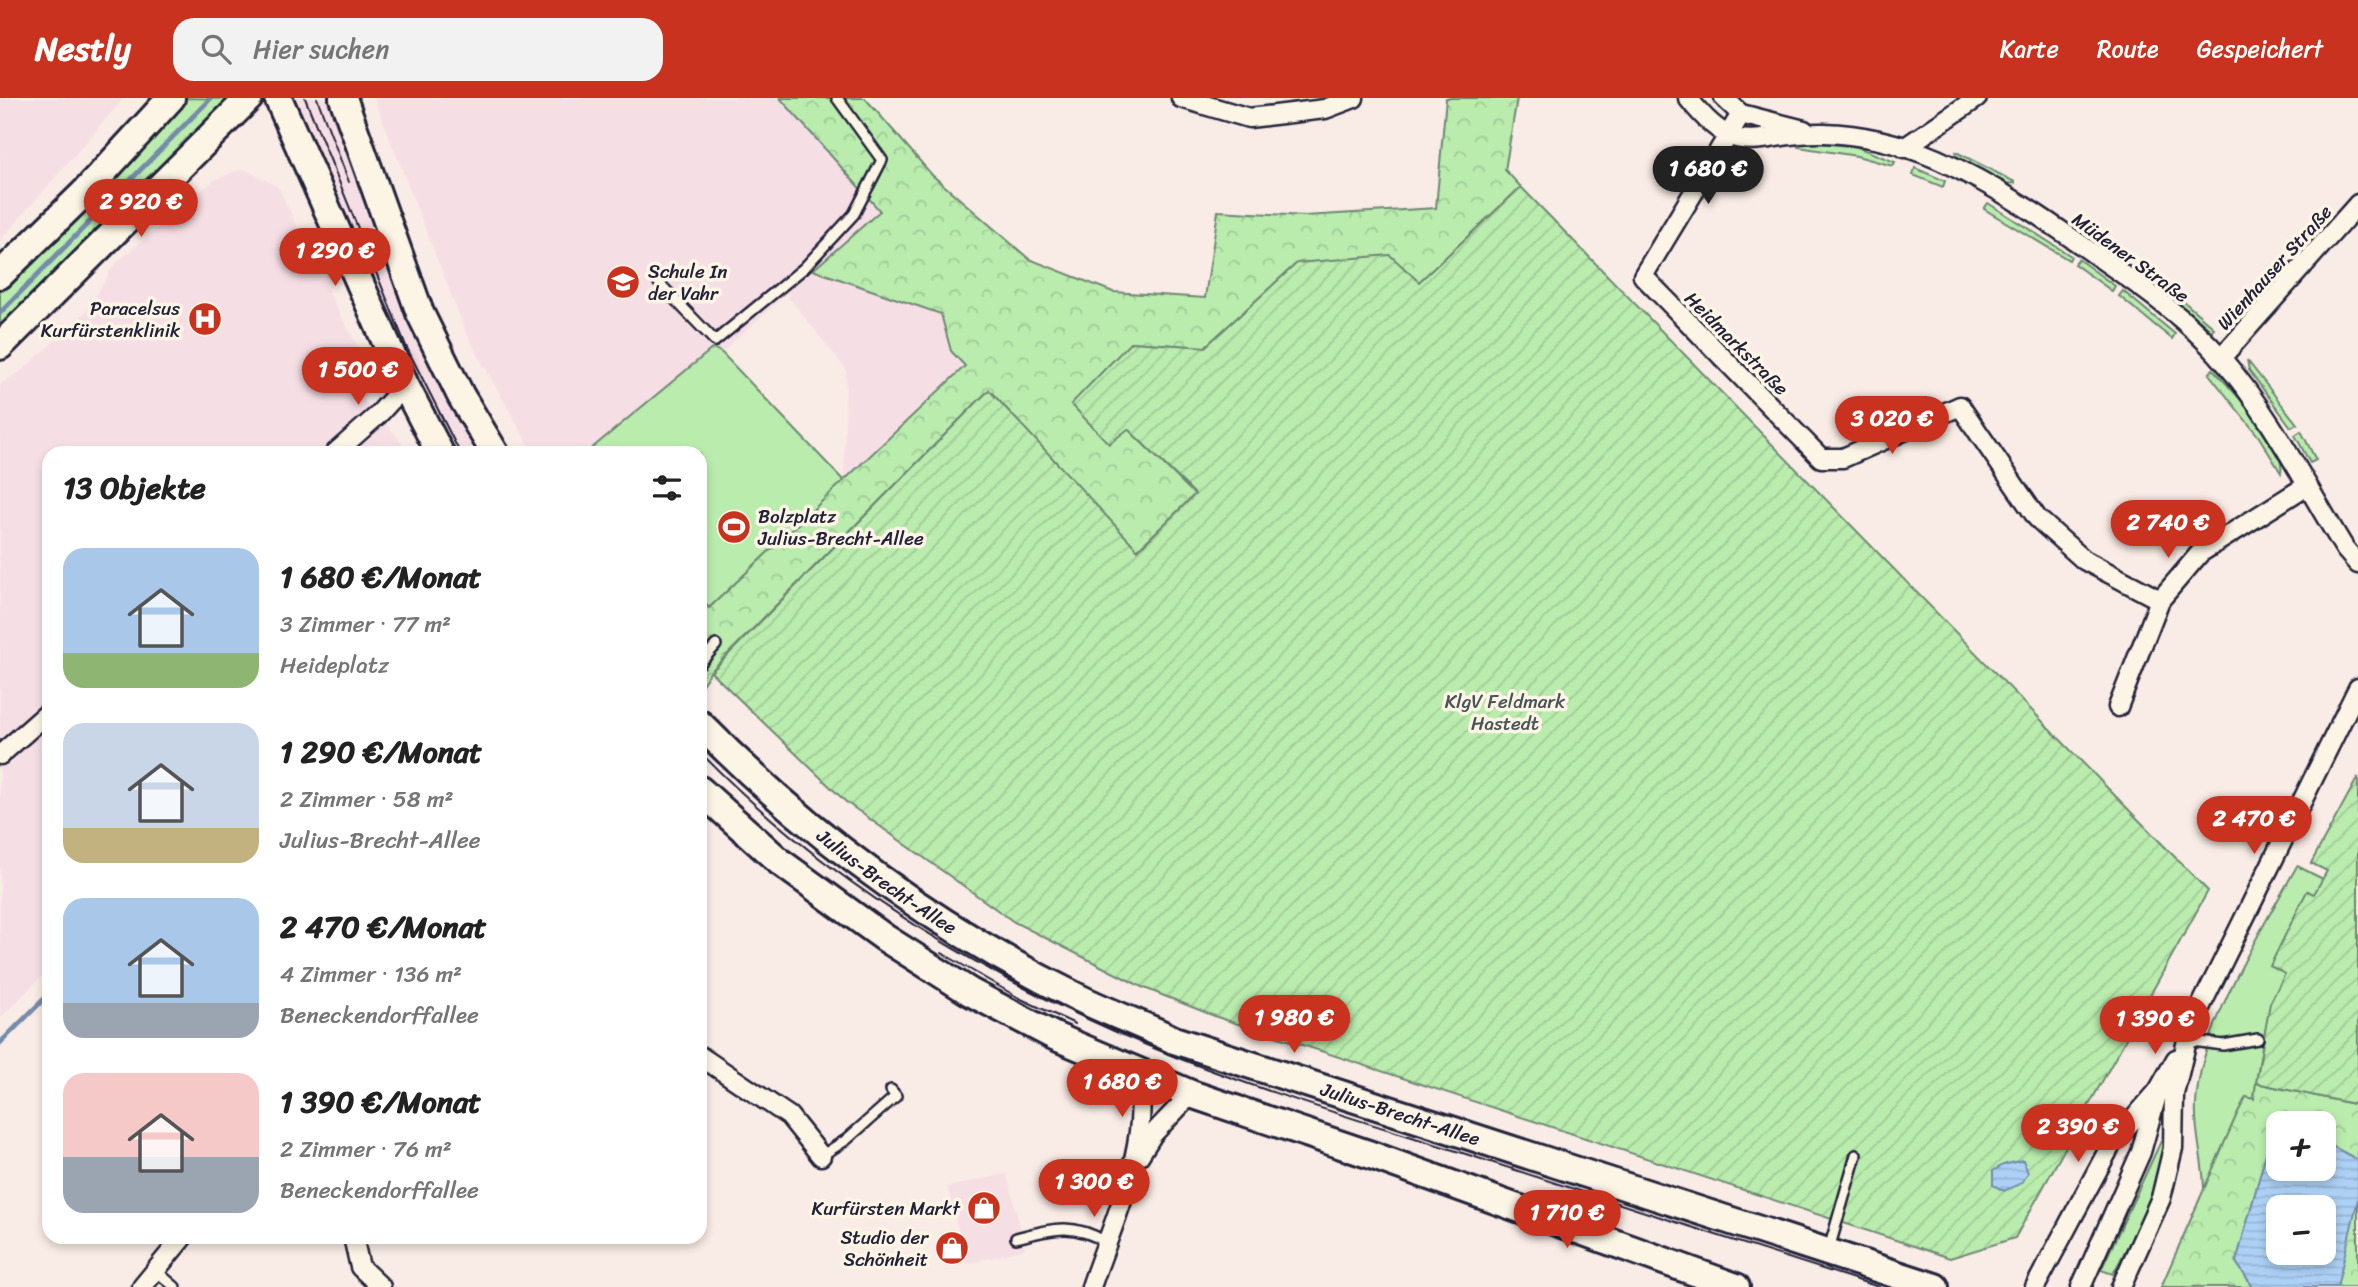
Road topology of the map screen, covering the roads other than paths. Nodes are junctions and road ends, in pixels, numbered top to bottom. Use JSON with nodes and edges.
{"nodes":[{"id":1,"x":171,"y":98,"type":"edge"},
{"id":2,"x":249,"y":98,"type":"edge"},
{"id":3,"x":278,"y":98,"type":"edge"},
{"id":4,"x":343,"y":98,"type":"edge"},
{"id":5,"x":838,"y":98,"type":"edge"},
{"id":6,"x":1181,"y":98,"type":"edge"},
{"id":7,"x":1354,"y":98,"type":"edge"},
{"id":8,"x":1688,"y":98,"type":"edge"},
{"id":9,"x":1724,"y":98,"type":"edge"},
{"id":10,"x":1977,"y":98,"type":"edge"},
{"id":11,"x":1741,"y":114,"type":"junction"},
{"id":12,"x":1818,"y":133,"type":"junction"},
{"id":13,"x":1727,"y":137,"type":"junction"},
{"id":14,"x":1904,"y":148,"type":"junction"},
{"id":15,"x":2358,"y":204,"type":"edge"},
{"id":16,"x":0,"y":275,"type":"edge"},
{"id":17,"x":659,"y":284,"type":"dead end"},
{"id":18,"x":0,"y":346,"type":"edge"},
{"id":19,"x":2221,"y":358,"type":"junction"},
{"id":20,"x":405,"y":385,"type":"junction"},
{"id":21,"x":343,"y":446,"type":"edge"},
{"id":22,"x":436,"y":446,"type":"edge"},
{"id":23,"x":491,"y":446,"type":"edge"},
{"id":24,"x":2306,"y":486,"type":"junction"},
{"id":25,"x":2358,"y":564,"type":"edge"},
{"id":26,"x":2160,"y":600,"type":"junction"},
{"id":27,"x":716,"y":645,"type":"dead end"},
{"id":28,"x":707,"y":655,"type":"edge"},
{"id":29,"x":2358,"y":688,"type":"edge"},
{"id":30,"x":2118,"y":707,"type":"dead end"},
{"id":31,"x":42,"y":718,"type":"edge"},
{"id":32,"x":707,"y":731,"type":"edge"},
{"id":33,"x":0,"y":755,"type":"edge"},
{"id":34,"x":707,"y":796,"type":"edge"},
{"id":35,"x":2258,"y":1039,"type":"dead end"},
{"id":36,"x":2186,"y":1040,"type":"junction"},
{"id":37,"x":707,"y":1061,"type":"edge"},
{"id":38,"x":1138,"y":1074,"type":"junction"},
{"id":39,"x":891,"y":1090,"type":"dead end"},
{"id":40,"x":2158,"y":1091,"type":"junction"},
{"id":41,"x":1191,"y":1094,"type":"junction"},
{"id":42,"x":1856,"y":1155,"type":"dead end"},
{"id":43,"x":821,"y":1156,"type":"joint"},
{"id":44,"x":1133,"y":1165,"type":"junction"},
{"id":45,"x":1016,"y":1238,"type":"dead end"},
{"id":46,"x":1106,"y":1242,"type":"junction"},
{"id":47,"x":177,"y":1244,"type":"edge"},
{"id":48,"x":355,"y":1244,"type":"edge"},
{"id":49,"x":1827,"y":1254,"type":"junction"},
{"id":50,"x":155,"y":1270,"type":"junction"},
{"id":51,"x":142,"y":1287,"type":"edge"},
{"id":52,"x":174,"y":1287,"type":"edge"},
{"id":53,"x":381,"y":1287,"type":"edge"},
{"id":54,"x":1091,"y":1287,"type":"edge"},
{"id":55,"x":1736,"y":1287,"type":"edge"},
{"id":56,"x":1935,"y":1287,"type":"edge"},
{"id":57,"x":2035,"y":1287,"type":"edge"},
{"id":58,"x":2081,"y":1287,"type":"edge"},
{"id":59,"x":2121,"y":1287,"type":"edge"}],
"edges":[{"from":1,"to":16,"type":"main road"},
{"from":2,"to":18,"type":"main road"},
{"from":3,"to":20,"type":"main road"},
{"from":4,"to":23,"type":"main road"},
{"from":5,"to":17,"type":"lane"},
{"from":6,"to":7,"type":"street"},
{"from":8,"to":13,"type":"street"},
{"from":9,"to":11,"type":"street"},
{"from":10,"to":14,"type":"street"},
{"from":11,"to":12,"type":"street","name":"Müdener Straße"},
{"from":11,"to":13,"type":"street"},
{"from":12,"to":13,"type":"street","name":"Müdener Straße"},
{"from":12,"to":14,"type":"street","name":"Müdener Straße"},
{"from":13,"to":26,"type":"street","name":"Heidmarkstraße"},
{"from":14,"to":19,"type":"street","name":"Müdener Straße"},
{"from":15,"to":19,"type":"street","name":"Wienhauser Straße"},
{"from":19,"to":24,"type":"street","name":"Müdener Straße"},
{"from":20,"to":21,"type":"street"},
{"from":20,"to":22,"type":"main road"},
{"from":24,"to":25,"type":"street","name":"Müdener Straße"},
{"from":24,"to":26,"type":"street"},
{"from":26,"to":30,"type":"street"},
{"from":27,"to":28,"type":"lane"},
{"from":29,"to":36,"type":"street"},
{"from":31,"to":33,"type":"street"},
{"from":32,"to":49,"type":"main road","name":"Julius-Brecht-Allee"},
{"from":34,"to":38,"type":"main road"},
{"from":35,"to":36,"type":"lane"},
{"from":36,"to":40,"type":"street"},
{"from":36,"to":59,"type":"street"},
{"from":37,"to":43,"type":"street"},
{"from":38,"to":41,"type":"main road"},
{"from":38,"to":44,"type":"street"},
{"from":39,"to":43,"type":"lane"},
{"from":40,"to":57,"type":"street"},
{"from":40,"to":58,"type":"street"},
{"from":41,"to":44,"type":"street"},
{"from":41,"to":55,"type":"main road"},
{"from":42,"to":49,"type":"lane"},
{"from":44,"to":46,"type":"street"},
{"from":45,"to":46,"type":"lane"},
{"from":46,"to":54,"type":"street"},
{"from":47,"to":50,"type":"street"},
{"from":48,"to":53,"type":"street"},
{"from":49,"to":56,"type":"main road","name":"Julius-Brecht-Allee"},
{"from":50,"to":51,"type":"street"},
{"from":50,"to":52,"type":"lane"}]}
